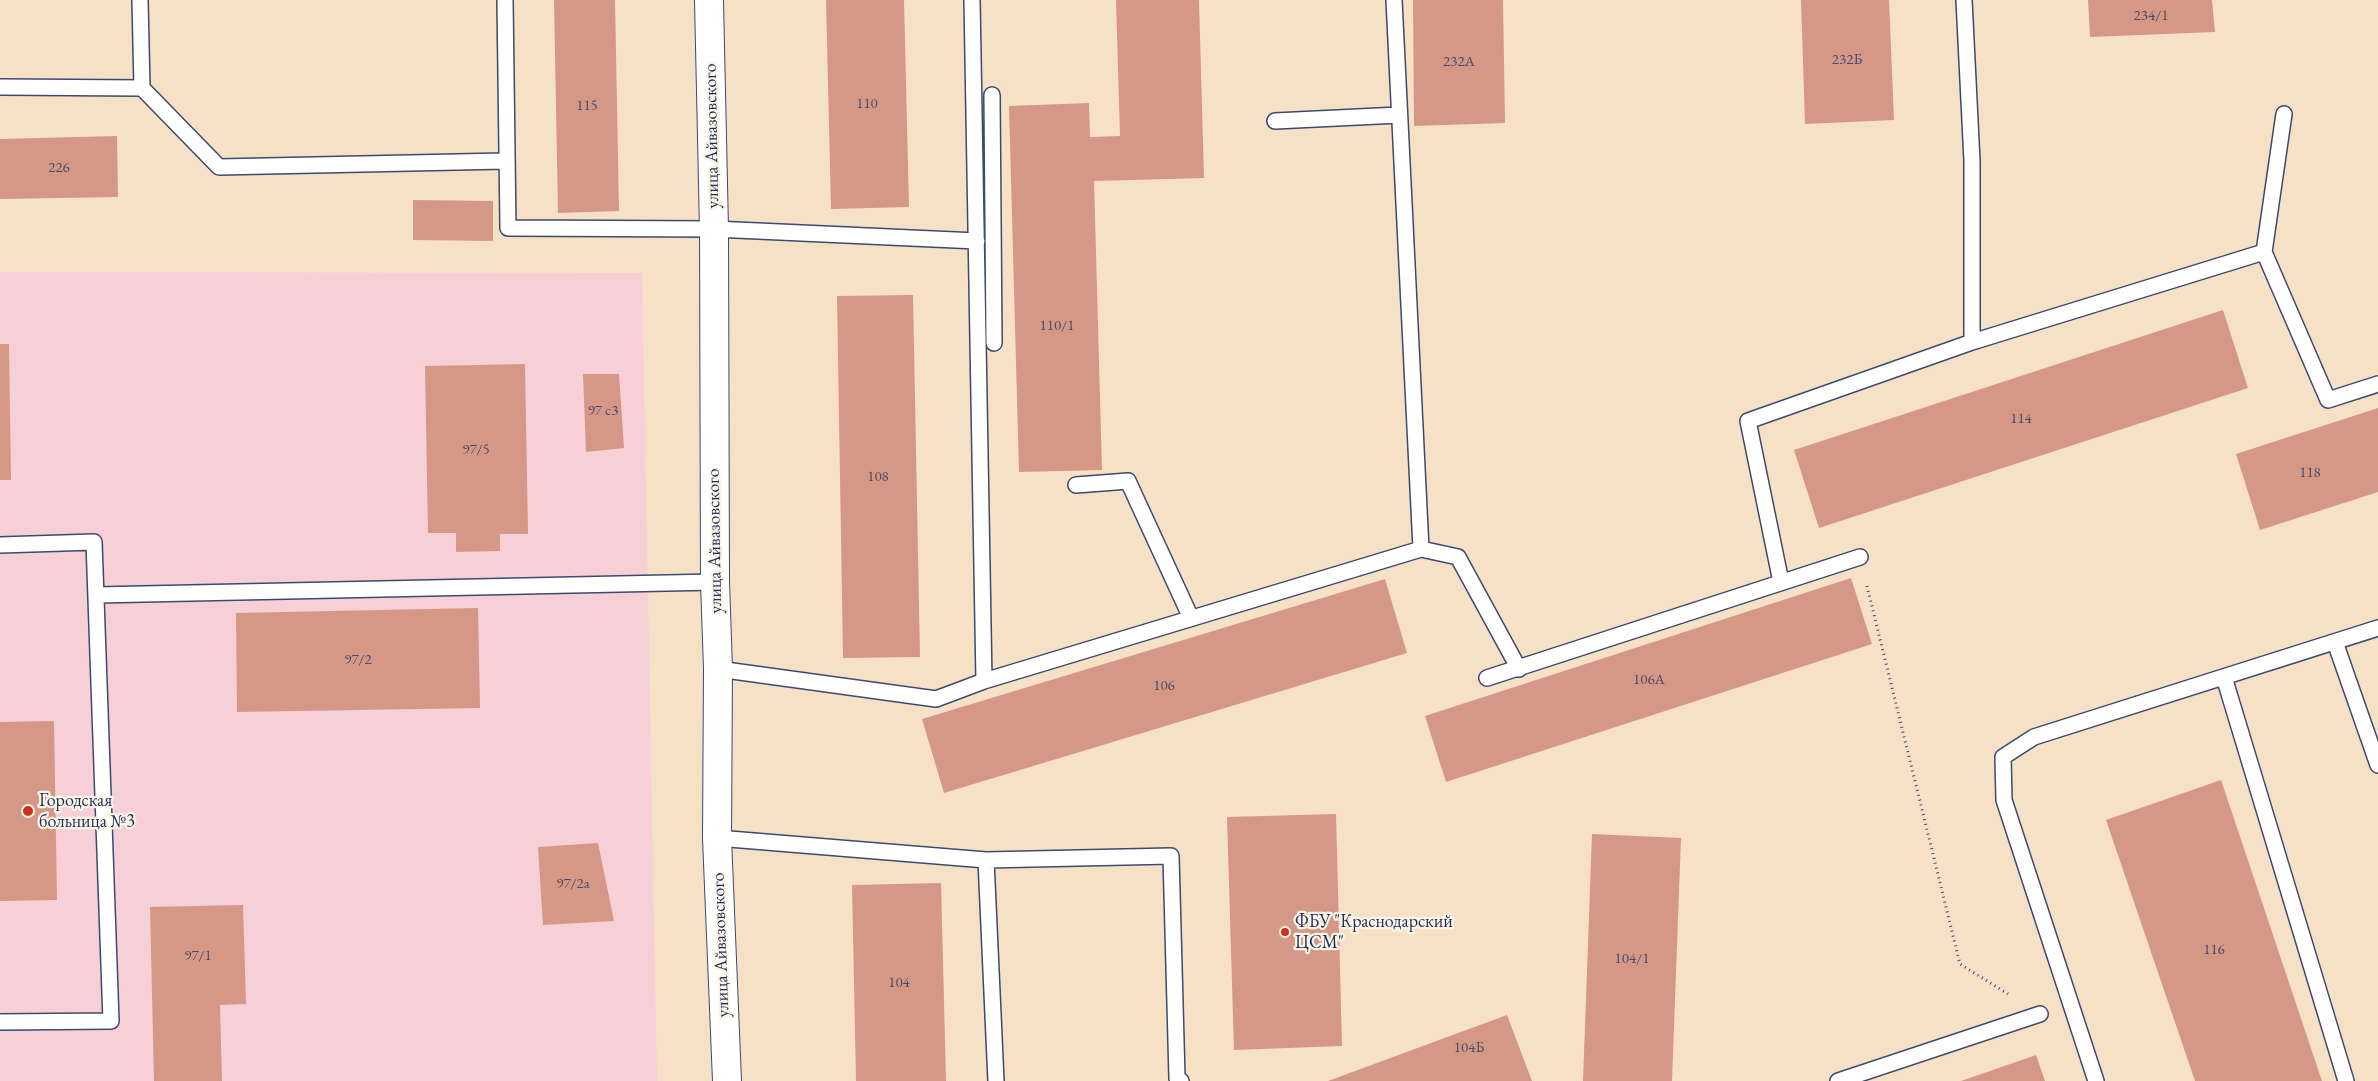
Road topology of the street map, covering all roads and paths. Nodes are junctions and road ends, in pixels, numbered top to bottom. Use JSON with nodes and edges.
{"nodes":[{"id":1,"x":140,"y":0,"type":"edge"},
{"id":2,"x":505,"y":0,"type":"edge"},
{"id":3,"x":709,"y":0,"type":"edge"},
{"id":4,"x":972,"y":0,"type":"edge"},
{"id":5,"x":1394,"y":0,"type":"edge"},
{"id":6,"x":1964,"y":0,"type":"edge"},
{"id":7,"x":0,"y":87,"type":"edge"},
{"id":8,"x":142,"y":88,"type":"junction"},
{"id":9,"x":992,"y":95,"type":"dead end"},
{"id":10,"x":2284,"y":114,"type":"dead end"},
{"id":11,"x":1399,"y":116,"type":"junction"},
{"id":12,"x":1275,"y":121,"type":"dead end"},
{"id":13,"x":505,"y":161,"type":"junction"},
{"id":14,"x":714,"y":228,"type":"junction"},
{"id":15,"x":977,"y":241,"type":"junction"},
{"id":16,"x":2264,"y":252,"type":"junction"},
{"id":17,"x":1972,"y":342,"type":"junction"},
{"id":18,"x":994,"y":343,"type":"dead end"},
{"id":19,"x":2378,"y":384,"type":"edge"},
{"id":20,"x":1076,"y":485,"type":"dead end"},
{"id":21,"x":0,"y":546,"type":"edge"},
{"id":22,"x":1421,"y":549,"type":"junction"},
{"id":23,"x":1860,"y":557,"type":"joint"},
{"id":24,"x":715,"y":582,"type":"junction"},
{"id":25,"x":1781,"y":582,"type":"junction"},
{"id":26,"x":96,"y":595,"type":"junction"},
{"id":27,"x":1191,"y":618,"type":"junction"},
{"id":28,"x":2378,"y":628,"type":"edge"},
{"id":29,"x":2335,"y":642,"type":"junction"},
{"id":30,"x":718,"y":669,"type":"junction"},
{"id":31,"x":1519,"y":669,"type":"junction"},
{"id":32,"x":2224,"y":677,"type":"junction"},
{"id":33,"x":1487,"y":678,"type":"dead end"},
{"id":34,"x":984,"y":682,"type":"junction"},
{"id":35,"x":2378,"y":765,"type":"edge"},
{"id":36,"x":717,"y":838,"type":"junction"},
{"id":37,"x":986,"y":860,"type":"junction"},
{"id":38,"x":2040,"y":1014,"type":"joint"},
{"id":39,"x":0,"y":1022,"type":"edge"},
{"id":40,"x":727,"y":1081,"type":"edge"},
{"id":41,"x":996,"y":1081,"type":"edge"},
{"id":42,"x":1180,"y":1081,"type":"edge"},
{"id":43,"x":1838,"y":1081,"type":"edge"},
{"id":44,"x":2096,"y":1081,"type":"edge"},
{"id":45,"x":2346,"y":1081,"type":"edge"}],
"edges":[{"from":1,"to":8,"type":"lane"},
{"from":2,"to":13,"type":"lane"},
{"from":3,"to":14,"type":"street","name":"улица Айвазовского"},
{"from":4,"to":15,"type":"lane"},
{"from":5,"to":11,"type":"lane"},
{"from":6,"to":17,"type":"lane"},
{"from":7,"to":8,"type":"lane"},
{"from":8,"to":13,"type":"lane"},
{"from":9,"to":18,"type":"lane"},
{"from":10,"to":16,"type":"lane"},
{"from":11,"to":12,"type":"lane"},
{"from":11,"to":22,"type":"lane"},
{"from":13,"to":14,"type":"lane"},
{"from":14,"to":15,"type":"lane"},
{"from":14,"to":24,"type":"street","name":"улица Айвазовского"},
{"from":15,"to":34,"type":"lane"},
{"from":16,"to":17,"type":"lane"},
{"from":16,"to":19,"type":"lane"},
{"from":17,"to":25,"type":"lane"},
{"from":20,"to":27,"type":"lane"},
{"from":21,"to":26,"type":"lane"},
{"from":22,"to":27,"type":"lane"},
{"from":22,"to":31,"type":"lane"},
{"from":23,"to":25,"type":"lane"},
{"from":23,"to":38,"type":"path"},
{"from":24,"to":26,"type":"lane"},
{"from":24,"to":30,"type":"street","name":"улица Айвазовского"},
{"from":25,"to":31,"type":"lane"},
{"from":26,"to":39,"type":"lane"},
{"from":27,"to":34,"type":"lane"},
{"from":28,"to":29,"type":"lane"},
{"from":29,"to":32,"type":"lane"},
{"from":29,"to":35,"type":"lane"},
{"from":30,"to":34,"type":"lane"},
{"from":30,"to":36,"type":"street","name":"улица Айвазовского"},
{"from":31,"to":33,"type":"lane"},
{"from":32,"to":44,"type":"lane"},
{"from":32,"to":45,"type":"lane"},
{"from":36,"to":37,"type":"lane"},
{"from":36,"to":40,"type":"street","name":"улица Айвазовского"},
{"from":37,"to":41,"type":"lane"},
{"from":37,"to":42,"type":"lane"},
{"from":38,"to":43,"type":"lane"}]}
